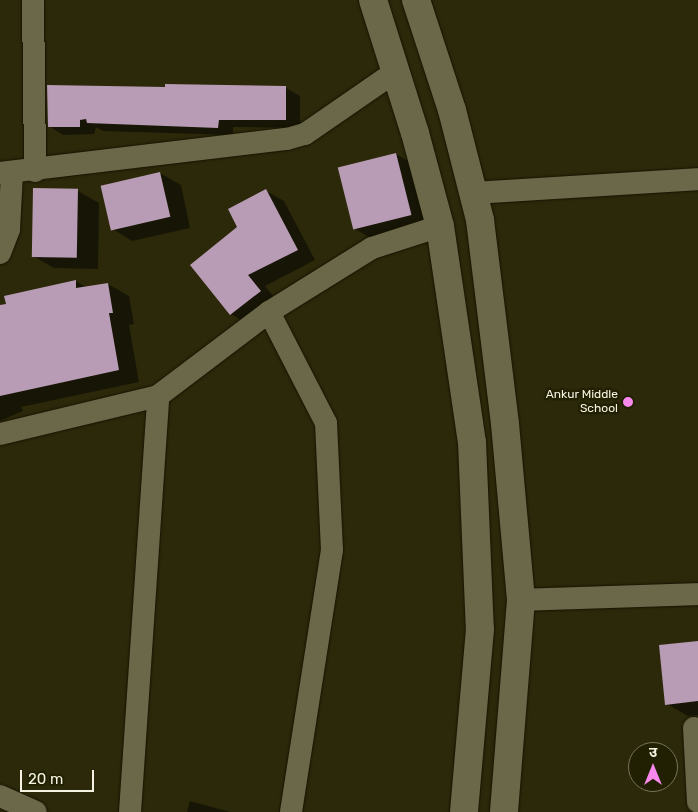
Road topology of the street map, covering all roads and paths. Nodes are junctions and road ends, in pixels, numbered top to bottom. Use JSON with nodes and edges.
{"nodes":[{"id":1,"x":33,"y":0,"type":"edge"},
{"id":2,"x":373,"y":0,"type":"edge"},
{"id":3,"x":416,"y":0,"type":"edge"},
{"id":4,"x":395,"y":72,"type":"junction"},
{"id":5,"x":35,"y":171,"type":"junction"},
{"id":6,"x":6,"y":173,"type":"edge"},
{"id":7,"x":698,"y":179,"type":"edge"},
{"id":8,"x":472,"y":193,"type":"junction"},
{"id":9,"x":440,"y":226,"type":"junction"},
{"id":10,"x":0,"y":253,"type":"edge"},
{"id":11,"x":269,"y":312,"type":"junction"},
{"id":12,"x":158,"y":396,"type":"junction"},
{"id":13,"x":0,"y":434,"type":"edge"},
{"id":14,"x":698,"y":594,"type":"edge"},
{"id":15,"x":521,"y":600,"type":"junction"},
{"id":16,"x":694,"y":728,"type":"dead end"},
{"id":17,"x":0,"y":796,"type":"edge"},
{"id":18,"x":698,"y":802,"type":"edge"},
{"id":19,"x":36,"y":812,"type":"edge"},
{"id":20,"x":130,"y":812,"type":"edge"},
{"id":21,"x":291,"y":812,"type":"edge"},
{"id":22,"x":464,"y":812,"type":"edge"},
{"id":23,"x":504,"y":812,"type":"edge"}],
"edges":[{"from":1,"to":5,"type":"street"},
{"from":2,"to":4,"type":"street"},
{"from":3,"to":8,"type":"street"},
{"from":4,"to":5,"type":"street"},
{"from":4,"to":9,"type":"street"},
{"from":5,"to":6,"type":"street"},
{"from":6,"to":10,"type":"street"},
{"from":7,"to":8,"type":"street"},
{"from":8,"to":15,"type":"street"},
{"from":9,"to":11,"type":"street"},
{"from":9,"to":22,"type":"street"},
{"from":11,"to":12,"type":"street"},
{"from":11,"to":21,"type":"street"},
{"from":12,"to":13,"type":"street"},
{"from":12,"to":20,"type":"street"},
{"from":14,"to":15,"type":"street"},
{"from":15,"to":23,"type":"street"},
{"from":16,"to":18,"type":"street"},
{"from":17,"to":19,"type":"street"}]}
